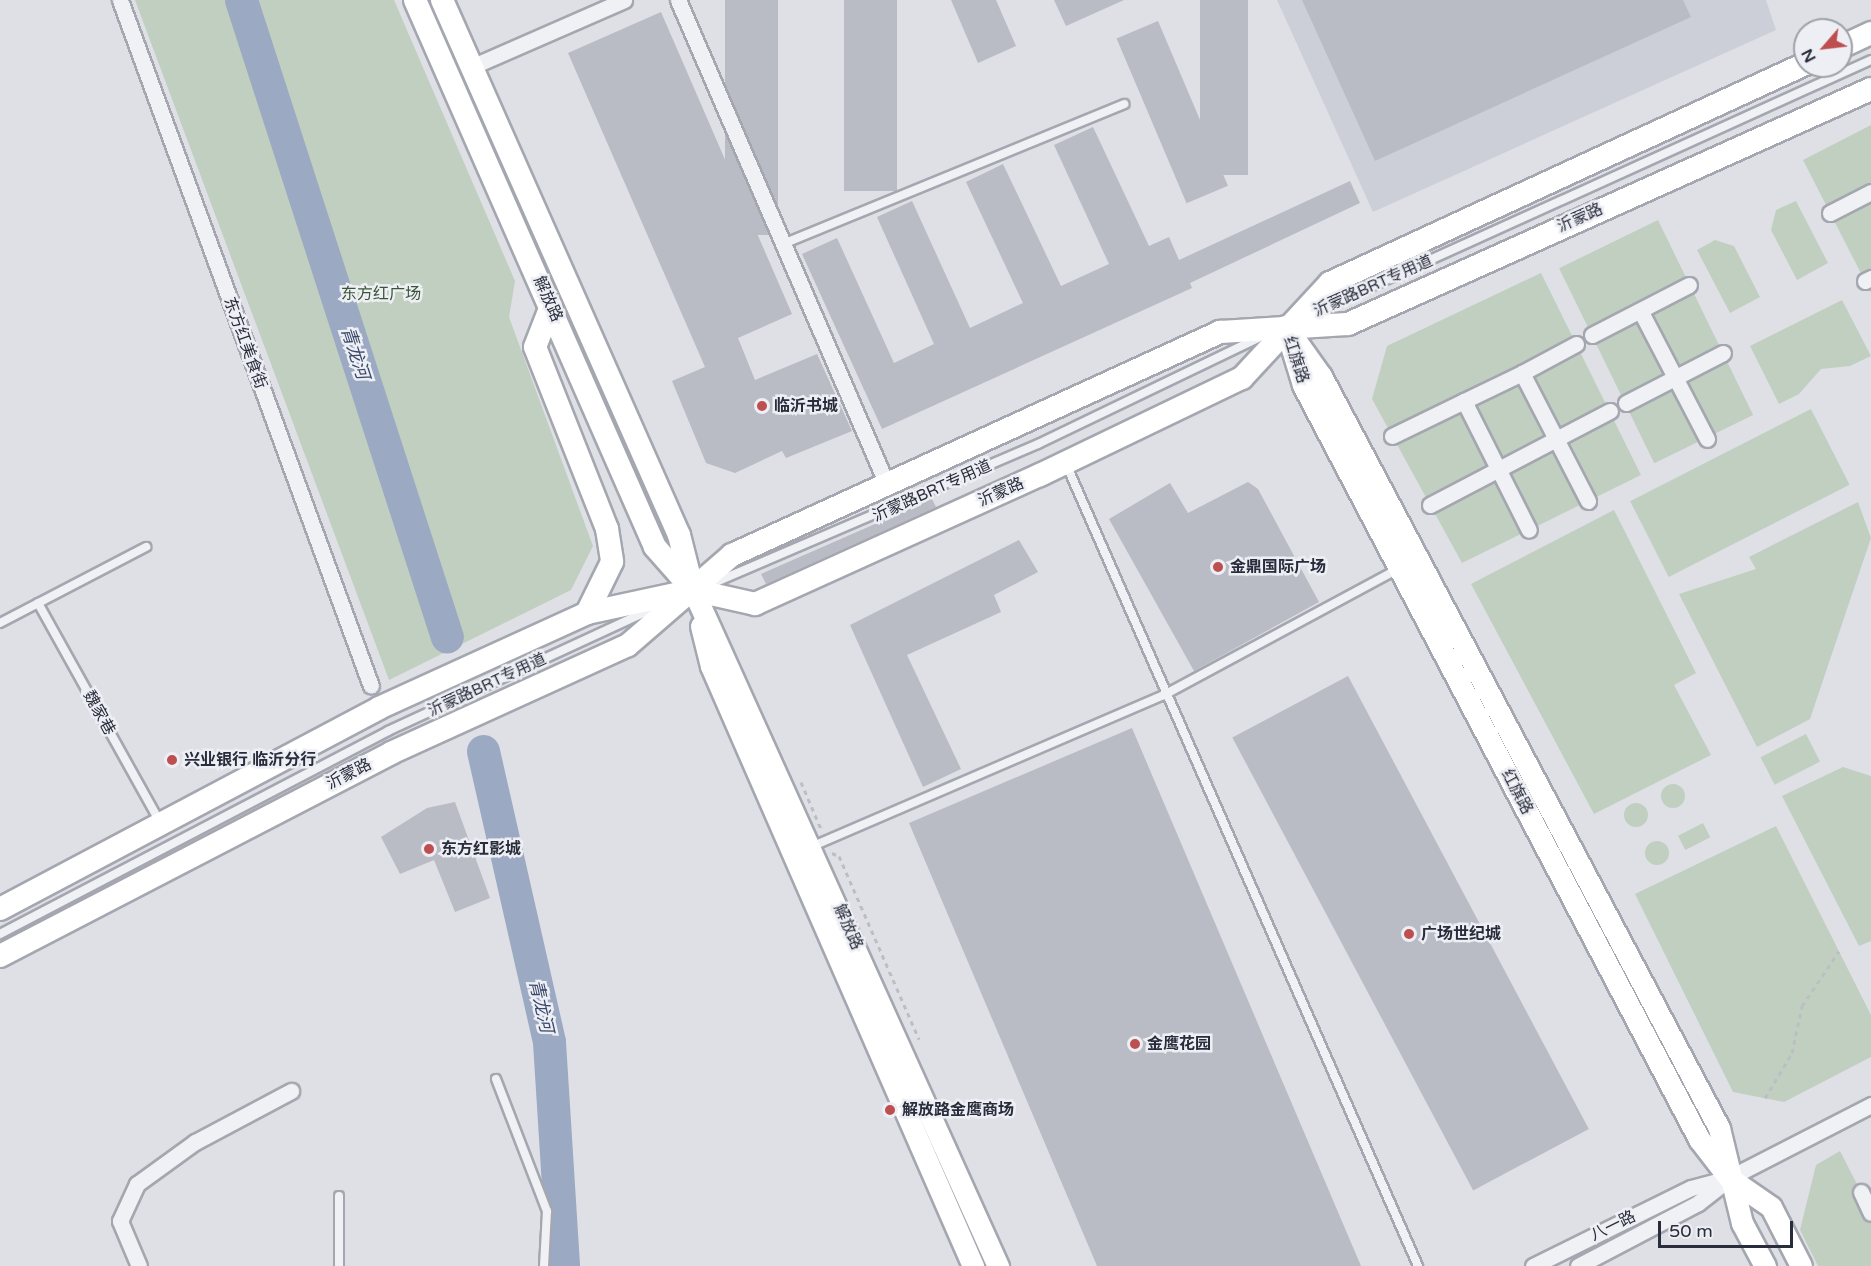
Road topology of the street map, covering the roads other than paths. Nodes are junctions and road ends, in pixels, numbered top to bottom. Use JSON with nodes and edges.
{"nodes":[{"id":1,"x":120,"y":0,"type":"edge"},
{"id":2,"x":415,"y":0,"type":"edge"},
{"id":3,"x":442,"y":0,"type":"edge"},
{"id":4,"x":624,"y":0,"type":"edge"},
{"id":5,"x":678,"y":0,"type":"edge"},
{"id":6,"x":1871,"y":33,"type":"edge"},
{"id":7,"x":1853,"y":41,"type":"edge"},
{"id":8,"x":1871,"y":60,"type":"edge"},
{"id":9,"x":471,"y":67,"type":"junction"},
{"id":10,"x":1793,"y":70,"type":"edge"},
{"id":11,"x":1871,"y":89,"type":"edge"},
{"id":12,"x":1125,"y":104,"type":"dead end"},
{"id":13,"x":1871,"y":192,"type":"edge"},
{"id":14,"x":1830,"y":213,"type":"dead end"},
{"id":15,"x":783,"y":244,"type":"junction"},
{"id":16,"x":1689,"y":285,"type":"dead end"},
{"id":17,"x":551,"y":306,"type":"junction"},
{"id":18,"x":1641,"y":312,"type":"junction"},
{"id":19,"x":1285,"y":326,"type":"junction"},
{"id":20,"x":1592,"y":335,"type":"dead end"},
{"id":21,"x":1576,"y":344,"type":"dead end"},
{"id":22,"x":1723,"y":352,"type":"dead end"},
{"id":23,"x":1522,"y":372,"type":"junction"},
{"id":24,"x":1676,"y":378,"type":"junction"},
{"id":25,"x":1464,"y":401,"type":"junction"},
{"id":26,"x":1626,"y":403,"type":"dead end"},
{"id":27,"x":1610,"y":411,"type":"dead end"},
{"id":28,"x":1392,"y":436,"type":"dead end"},
{"id":29,"x":1556,"y":438,"type":"junction"},
{"id":30,"x":1707,"y":439,"type":"dead end"},
{"id":31,"x":1066,"y":462,"type":"junction"},
{"id":32,"x":1497,"y":468,"type":"junction"},
{"id":33,"x":888,"y":487,"type":"junction"},
{"id":34,"x":1588,"y":501,"type":"dead end"},
{"id":35,"x":1430,"y":505,"type":"dead end"},
{"id":36,"x":1529,"y":530,"type":"dead end"},
{"id":37,"x":146,"y":547,"type":"dead end"},
{"id":38,"x":1399,"y":568,"type":"junction"},
{"id":39,"x":693,"y":590,"type":"junction"},
{"id":40,"x":38,"y":603,"type":"junction"},
{"id":41,"x":587,"y":613,"type":"junction"},
{"id":42,"x":0,"y":623,"type":"edge"},
{"id":43,"x":371,"y":686,"type":"dead end"},
{"id":44,"x":1164,"y":695,"type":"junction"},
{"id":45,"x":160,"y":823,"type":"junction"},
{"id":46,"x":813,"y":846,"type":"junction"},
{"id":47,"x":0,"y":909,"type":"edge"},
{"id":48,"x":0,"y":934,"type":"edge"},
{"id":49,"x":0,"y":956,"type":"edge"},
{"id":50,"x":496,"y":1079,"type":"dead end"},
{"id":51,"x":291,"y":1091,"type":"dead end"},
{"id":52,"x":1871,"y":1105,"type":"edge"},
{"id":53,"x":1729,"y":1178,"type":"junction"},
{"id":54,"x":1861,"y":1192,"type":"dead end"},
{"id":55,"x":339,"y":1196,"type":"dead end"},
{"id":56,"x":1871,"y":1213,"type":"edge"},
{"id":57,"x":139,"y":1266,"type":"edge"},
{"id":58,"x":339,"y":1266,"type":"edge"},
{"id":59,"x":544,"y":1266,"type":"edge"},
{"id":60,"x":973,"y":1266,"type":"edge"},
{"id":61,"x":998,"y":1266,"type":"edge"},
{"id":62,"x":1418,"y":1266,"type":"edge"},
{"id":63,"x":1533,"y":1266,"type":"edge"},
{"id":64,"x":1578,"y":1266,"type":"edge"},
{"id":65,"x":1764,"y":1266,"type":"edge"},
{"id":66,"x":1801,"y":1266,"type":"edge"}],
"edges":[{"from":1,"to":43,"type":"street","name":"东方红美食街"},
{"from":2,"to":17,"type":"main road","name":"解放路"},
{"from":3,"to":9,"type":"main road","name":"解放路"},
{"from":4,"to":9,"type":"street"},
{"from":5,"to":15,"type":"street"},
{"from":6,"to":7,"type":"main road"},
{"from":8,"to":19,"type":"lane","name":"沂蒙路BRT专用道"},
{"from":9,"to":39,"type":"main road","name":"解放路"},
{"from":10,"to":19,"type":"main road","name":"沂蒙路"},
{"from":11,"to":19,"type":"main road","name":"沂蒙路"},
{"from":12,"to":15,"type":"lane"},
{"from":13,"to":14,"type":"street"},
{"from":15,"to":33,"type":"street"},
{"from":16,"to":18,"type":"street"},
{"from":17,"to":39,"type":"main road","name":"解放路"},
{"from":17,"to":41,"type":"main road"},
{"from":18,"to":20,"type":"street"},
{"from":18,"to":24,"type":"street"},
{"from":19,"to":31,"type":"main road","name":"沂蒙路"},
{"from":19,"to":33,"type":"main road","name":"沂蒙路"},
{"from":19,"to":38,"type":"street","name":"红旗路"},
{"from":19,"to":39,"type":"lane","name":"沂蒙路BRT专用道"},
{"from":19,"to":53,"type":"street","name":"红旗路"},
{"from":21,"to":23,"type":"street"},
{"from":22,"to":24,"type":"street"},
{"from":23,"to":25,"type":"street"},
{"from":23,"to":29,"type":"street"},
{"from":24,"to":26,"type":"street"},
{"from":24,"to":30,"type":"street"},
{"from":25,"to":28,"type":"street"},
{"from":25,"to":32,"type":"street"},
{"from":27,"to":29,"type":"street"},
{"from":29,"to":32,"type":"street"},
{"from":29,"to":34,"type":"street"},
{"from":31,"to":39,"type":"main road","name":"沂蒙路"},
{"from":31,"to":44,"type":"lane"},
{"from":32,"to":35,"type":"street"},
{"from":32,"to":36,"type":"street"},
{"from":33,"to":39,"type":"main road","name":"沂蒙路"},
{"from":37,"to":40,"type":"lane"},
{"from":38,"to":44,"type":"lane"},
{"from":38,"to":53,"type":"street","name":"红旗路"},
{"from":39,"to":41,"type":"main road","name":"沂蒙路"},
{"from":39,"to":46,"type":"street","name":"解放路"},
{"from":39,"to":48,"type":"lane","name":"沂蒙路BRT专用道"},
{"from":39,"to":49,"type":"main road","name":"沂蒙路"},
{"from":39,"to":60,"type":"street","name":"解放路"},
{"from":40,"to":42,"type":"lane"},
{"from":40,"to":45,"type":"lane","name":"魏家巷"},
{"from":41,"to":45,"type":"main road","name":"沂蒙路"},
{"from":44,"to":46,"type":"lane"},
{"from":44,"to":62,"type":"lane"},
{"from":45,"to":47,"type":"main road","name":"沂蒙路"},
{"from":46,"to":61,"type":"street","name":"解放路"},
{"from":50,"to":59,"type":"lane"},
{"from":51,"to":57,"type":"street"},
{"from":52,"to":53,"type":"street","name":"八一路"},
{"from":53,"to":63,"type":"street","name":"八一路"},
{"from":53,"to":64,"type":"street","name":"八一路"},
{"from":53,"to":65,"type":"street","name":"红旗路"},
{"from":53,"to":66,"type":"street","name":"红旗路"},
{"from":54,"to":56,"type":"street"},
{"from":55,"to":58,"type":"lane"}]}
